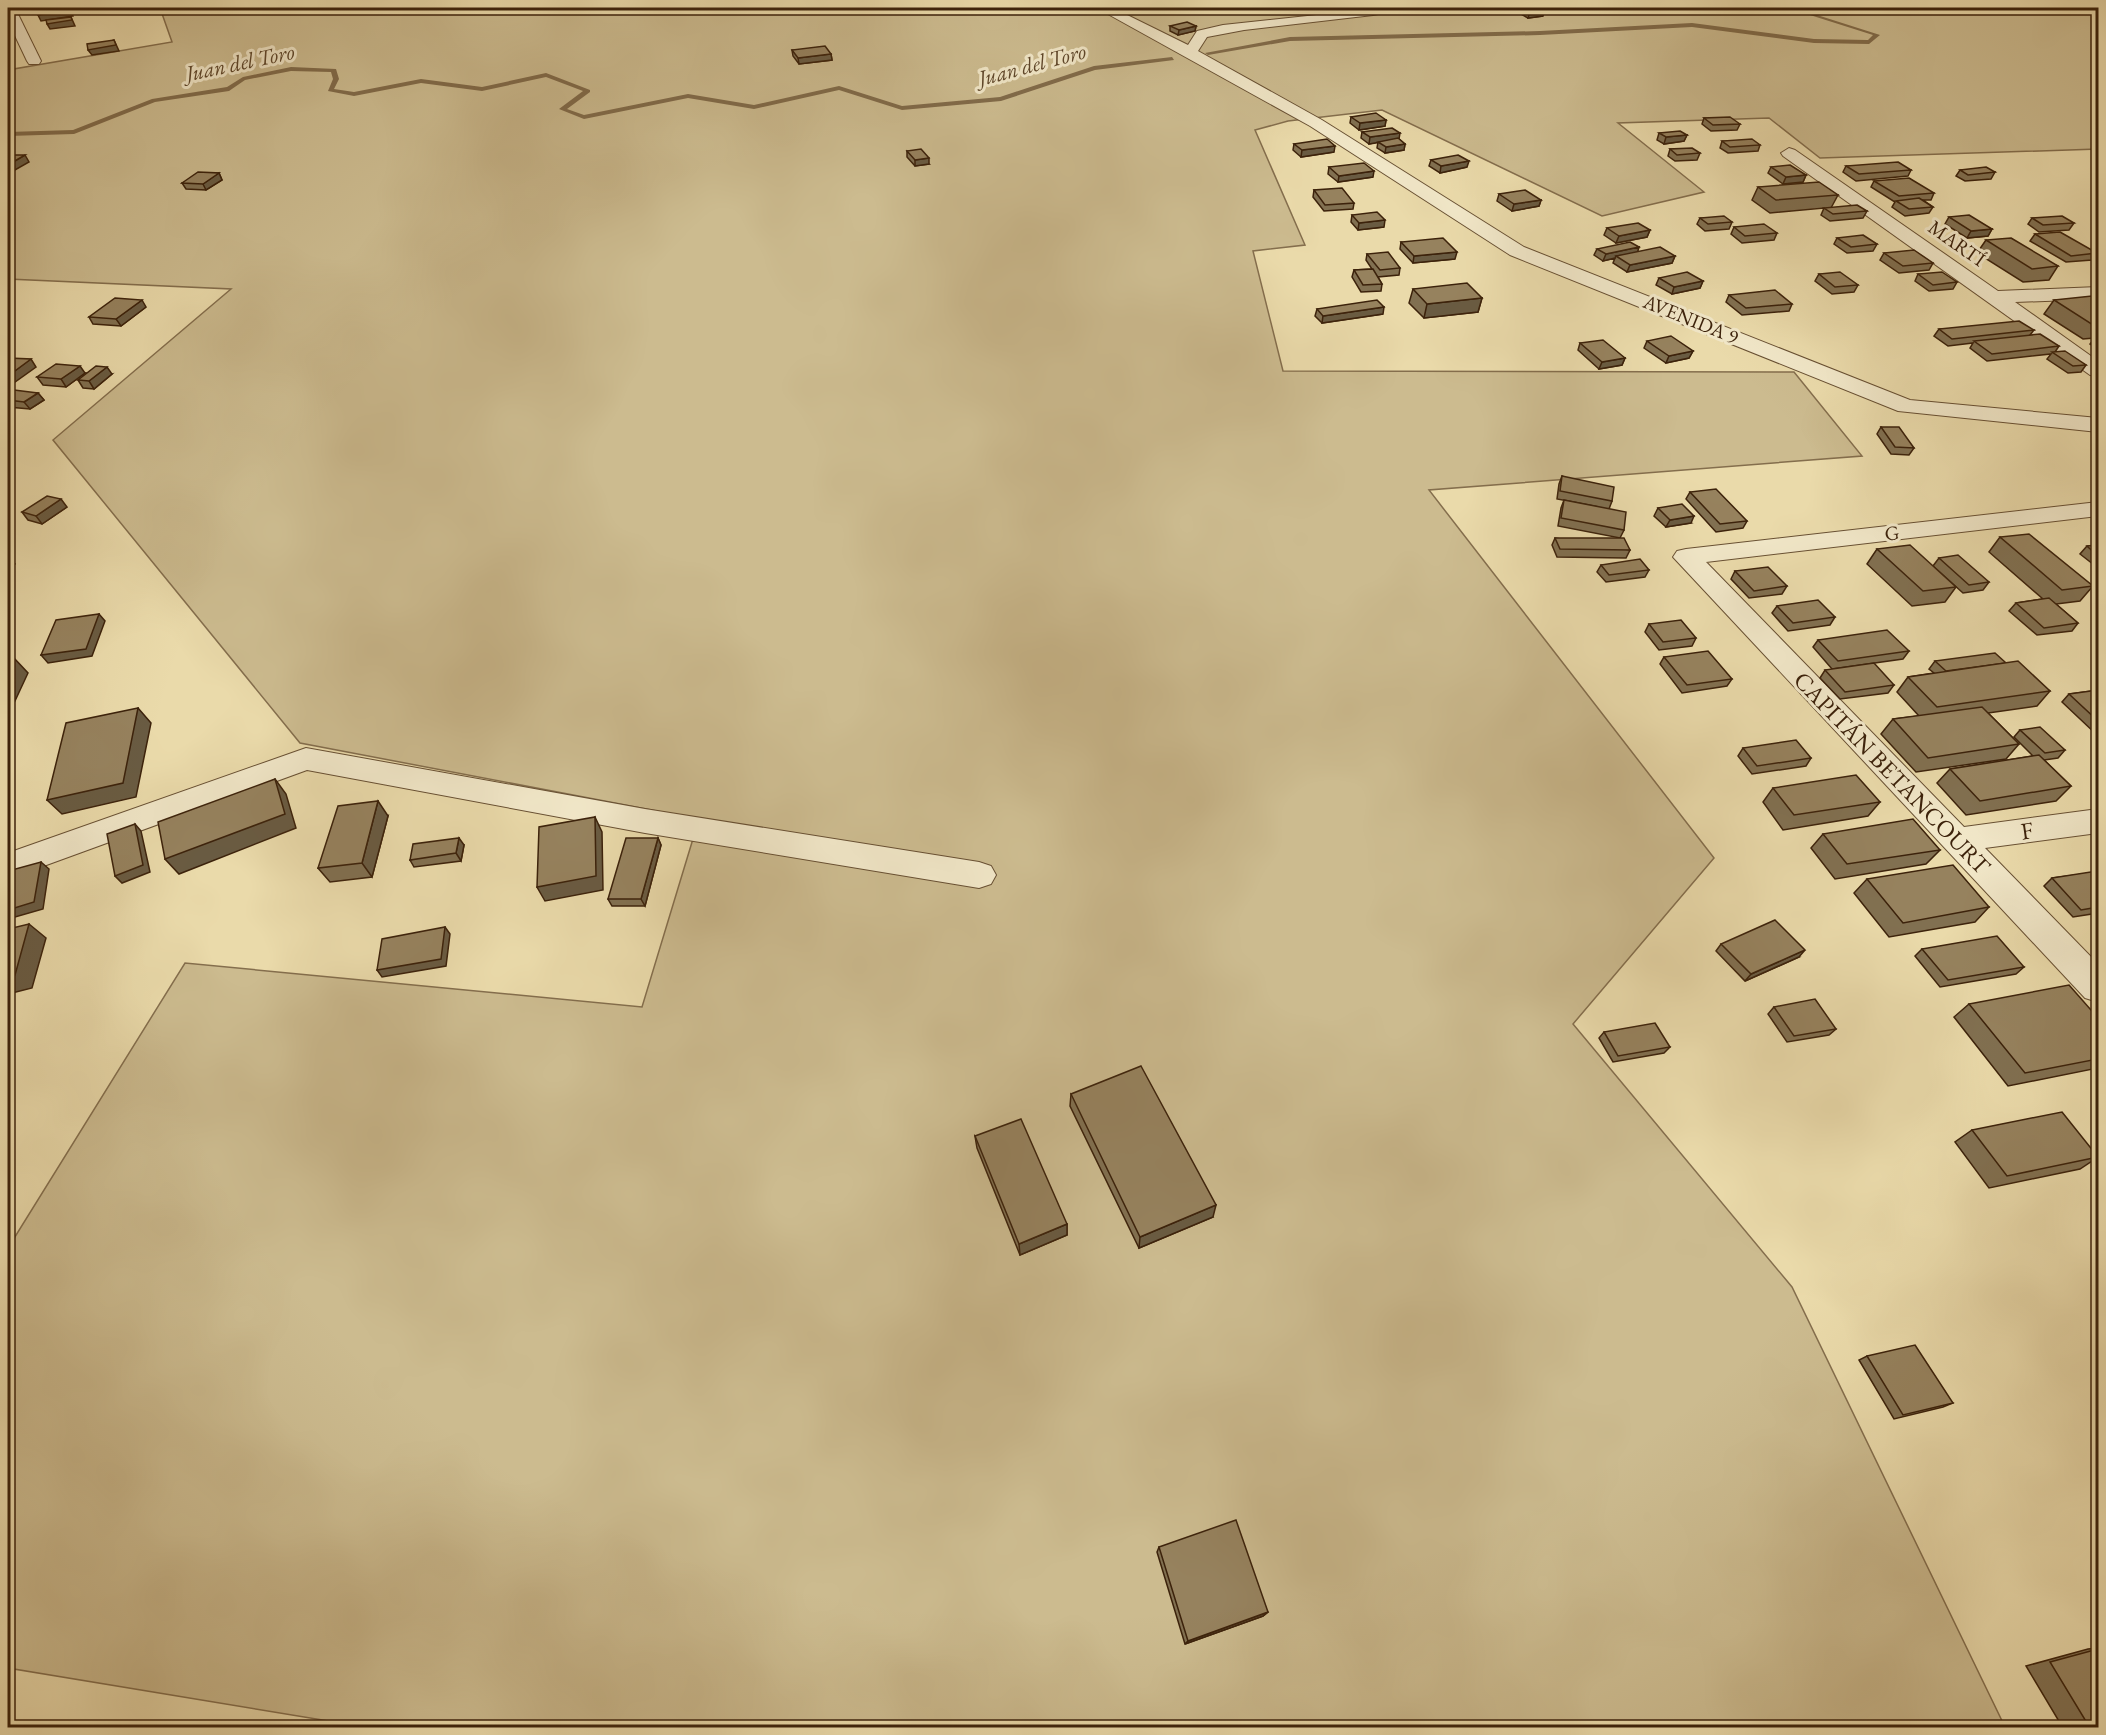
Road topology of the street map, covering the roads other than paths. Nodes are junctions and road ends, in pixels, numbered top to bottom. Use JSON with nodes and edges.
{"nodes":[{"id":1,"x":8,"y":8,"type":"edge"},
{"id":2,"x":1104,"y":8,"type":"edge"},
{"id":3,"x":1376,"y":8,"type":"edge"},
{"id":4,"x":1190,"y":52,"type":"junction"},
{"id":5,"x":34,"y":61,"type":"dead end"},
{"id":6,"x":1789,"y":153,"type":"dead end"},
{"id":7,"x":2098,"y":293,"type":"edge"},
{"id":8,"x":1996,"y":297,"type":"junction"},
{"id":9,"x":2098,"y":370,"type":"edge"},
{"id":10,"x":2098,"y":425,"type":"edge"},
{"id":11,"x":2098,"y":509,"type":"edge"},
{"id":12,"x":1686,"y":557,"type":"joint"},
{"id":13,"x":2098,"y":821,"type":"edge"},
{"id":14,"x":1956,"y":840,"type":"junction"},
{"id":15,"x":8,"y":866,"type":"edge"},
{"id":16,"x":979,"y":875,"type":"dead end"},
{"id":17,"x":2098,"y":987,"type":"edge"}],
"edges":[{"from":1,"to":5,"type":"street"},
{"from":2,"to":4,"type":"street","name":"AVENIDA 9"},
{"from":3,"to":4,"type":"street"},
{"from":4,"to":10,"type":"street","name":"AVENIDA 9"},
{"from":6,"to":8,"type":"street","name":"MARTÍ"},
{"from":7,"to":8,"type":"street"},
{"from":8,"to":9,"type":"street","name":"MARTÍ"},
{"from":11,"to":12,"type":"street","name":"G"},
{"from":12,"to":14,"type":"street","name":"CAPITÁN BETANCOURT"},
{"from":13,"to":14,"type":"street","name":"F"},
{"from":14,"to":17,"type":"street","name":"CAPITÁN BETANCOURT"},
{"from":15,"to":16,"type":"street"}]}
